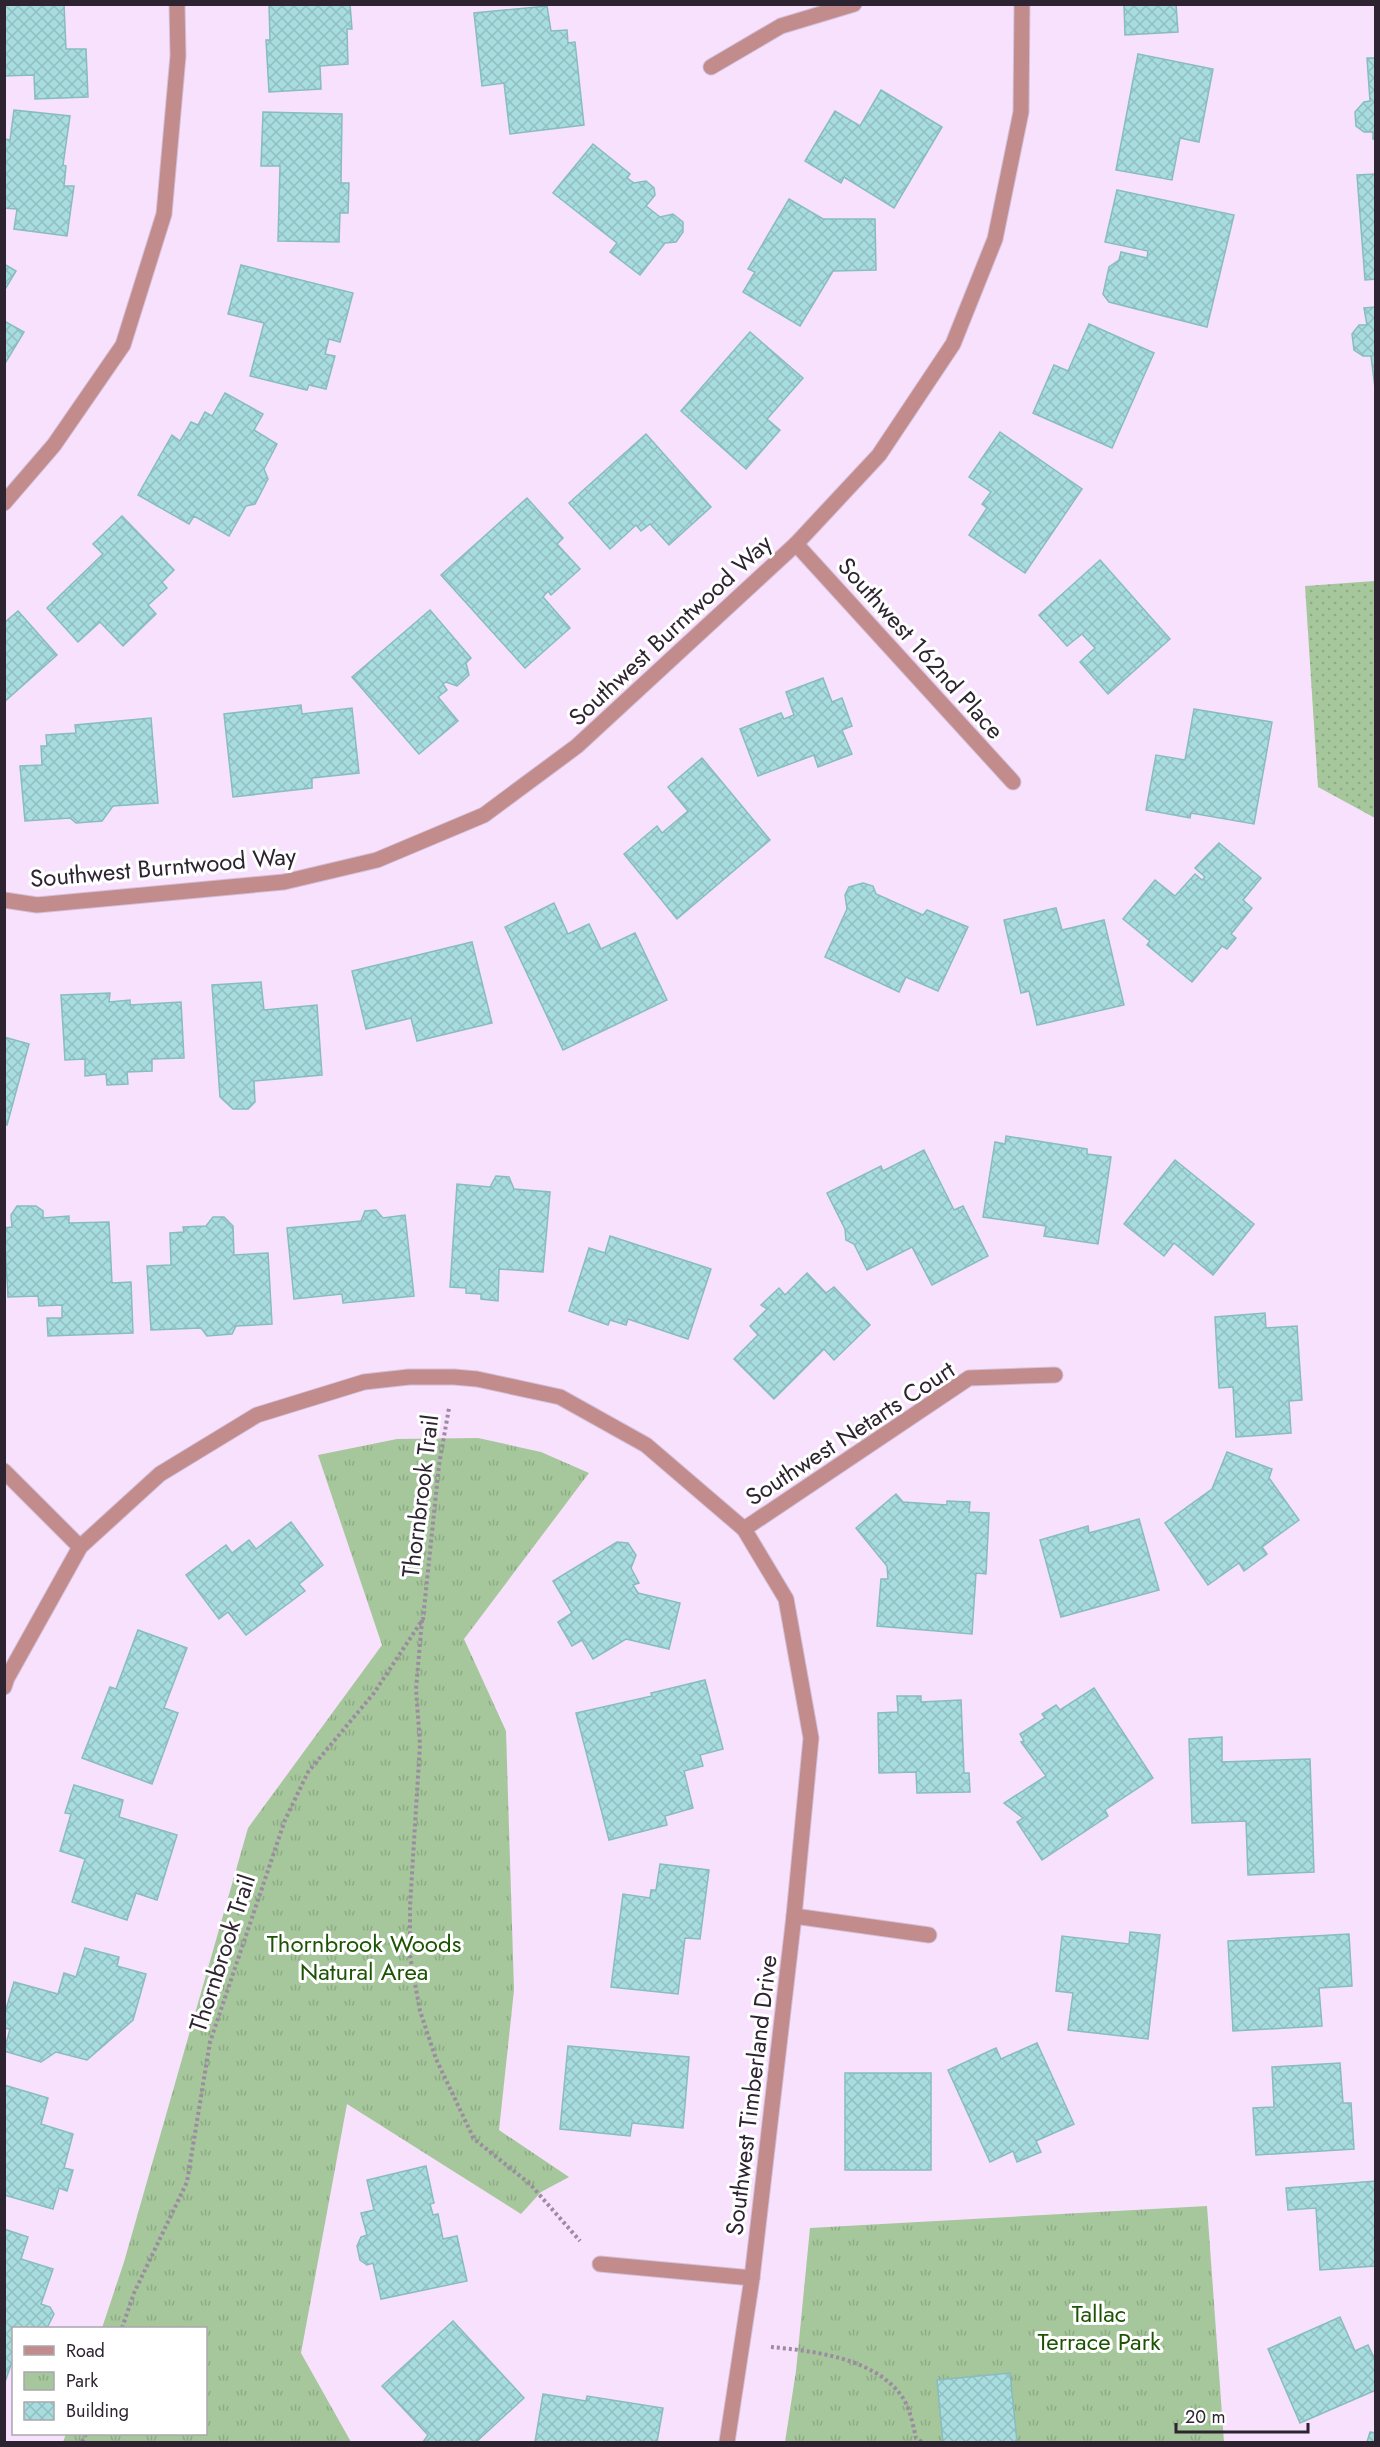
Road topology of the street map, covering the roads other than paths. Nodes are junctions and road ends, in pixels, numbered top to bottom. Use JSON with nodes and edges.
{"nodes":[{"id":1,"x":177,"y":4,"type":"edge"},
{"id":2,"x":854,"y":4,"type":"edge"},
{"id":3,"x":1022,"y":4,"type":"edge"},
{"id":4,"x":711,"y":67,"type":"dead end"},
{"id":5,"x":4,"y":504,"type":"edge"},
{"id":6,"x":796,"y":544,"type":"junction"},
{"id":7,"x":1013,"y":782,"type":"dead end"},
{"id":8,"x":4,"y":900,"type":"edge"},
{"id":9,"x":1055,"y":1376,"type":"dead end"},
{"id":10,"x":4,"y":1471,"type":"edge"},
{"id":11,"x":744,"y":1529,"type":"junction"},
{"id":12,"x":80,"y":1547,"type":"junction"},
{"id":13,"x":4,"y":1687,"type":"edge"},
{"id":14,"x":794,"y":1917,"type":"junction"},
{"id":15,"x":929,"y":1935,"type":"dead end"},
{"id":16,"x":600,"y":2264,"type":"road end"},
{"id":17,"x":753,"y":2278,"type":"junction"},
{"id":18,"x":727,"y":2442,"type":"edge"}],
"edges":[{"from":1,"to":5,"type":"street"},
{"from":2,"to":4,"type":"street"},
{"from":3,"to":6,"type":"street","name":"Southwest Burntwood Way"},
{"from":6,"to":7,"type":"street","name":"Southwest 162nd Place"},
{"from":6,"to":8,"type":"street","name":"Southwest Burntwood Way"},
{"from":9,"to":11,"type":"street","name":"Southwest Netarts Court"},
{"from":10,"to":12,"type":"street"},
{"from":11,"to":12,"type":"street","name":"Southwest Timberland Drive"},
{"from":11,"to":14,"type":"street","name":"Southwest Timberland Drive"},
{"from":12,"to":13,"type":"street","name":"Southwest Timberland Drive"},
{"from":14,"to":15,"type":"street"},
{"from":14,"to":17,"type":"street","name":"Southwest Timberland Drive"},
{"from":16,"to":17,"type":"street"},
{"from":17,"to":18,"type":"street","name":"Southwest Timberland Drive"}]}
